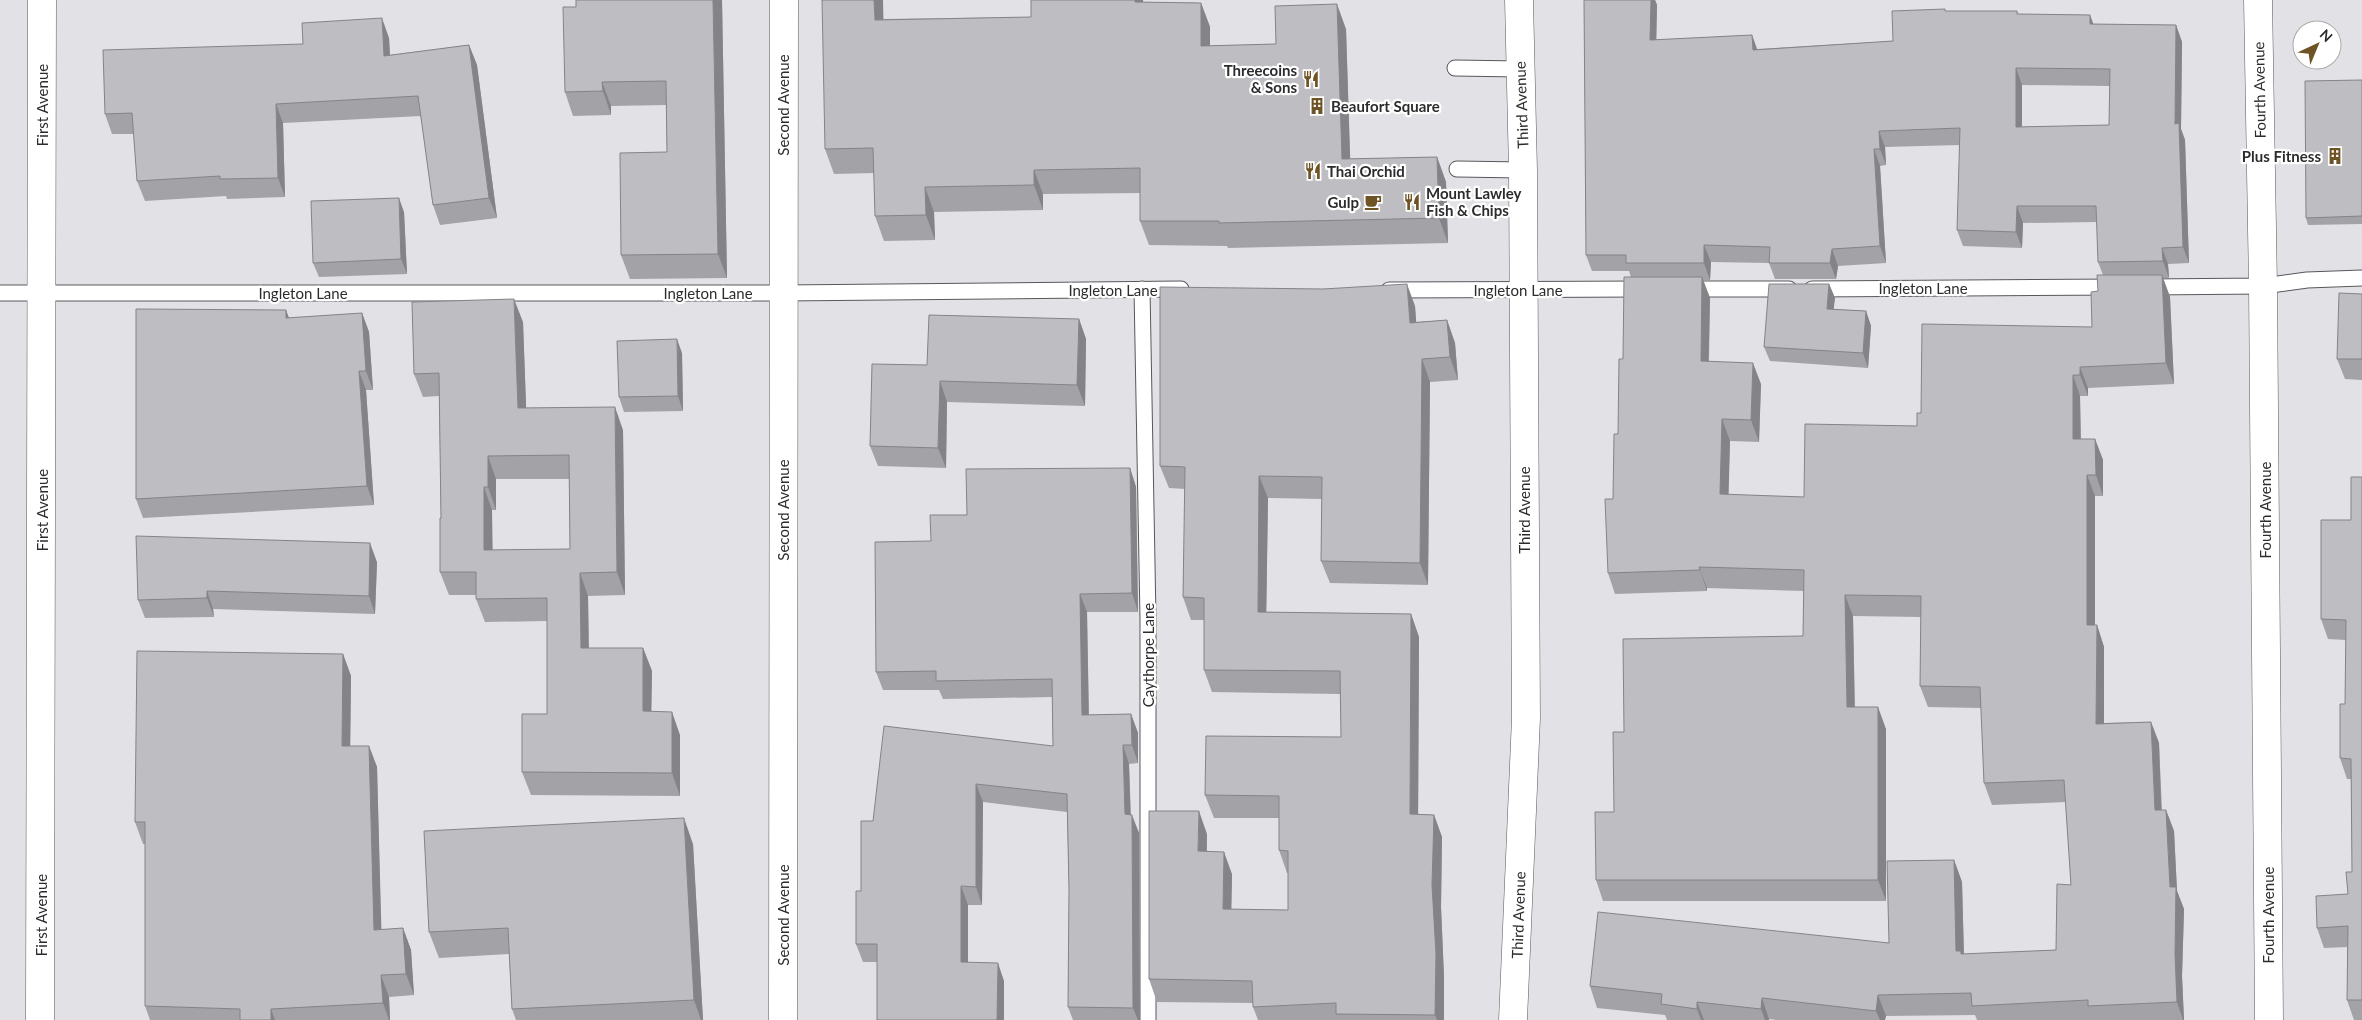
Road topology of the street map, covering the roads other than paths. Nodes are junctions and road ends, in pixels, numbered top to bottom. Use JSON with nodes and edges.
{"nodes":[{"id":1,"x":42,"y":0,"type":"edge"},
{"id":2,"x":784,"y":0,"type":"edge"},
{"id":3,"x":1519,"y":0,"type":"edge"},
{"id":4,"x":2258,"y":0,"type":"edge"},
{"id":5,"x":1455,"y":68,"type":"dead end"},
{"id":6,"x":1520,"y":69,"type":"junction"},
{"id":7,"x":1457,"y":169,"type":"dead end"},
{"id":8,"x":1523,"y":170,"type":"junction"},
{"id":9,"x":2362,"y":278,"type":"edge"},
{"id":10,"x":2263,"y":286,"type":"junction"},
{"id":11,"x":1142,"y":289,"type":"junction"},
{"id":12,"x":1200,"y":289,"type":"edge"},
{"id":13,"x":1376,"y":290,"type":"edge"},
{"id":14,"x":1522,"y":290,"type":"junction"},
{"id":15,"x":0,"y":293,"type":"edge"},
{"id":16,"x":43,"y":293,"type":"junction"},
{"id":17,"x":783,"y":293,"type":"junction"},
{"id":18,"x":40,"y":1020,"type":"edge"},
{"id":19,"x":784,"y":1020,"type":"edge"},
{"id":20,"x":1148,"y":1020,"type":"edge"},
{"id":21,"x":1513,"y":1020,"type":"edge"},
{"id":22,"x":2269,"y":1020,"type":"edge"}],
"edges":[{"from":1,"to":16,"type":"street","name":"First Avenue"},
{"from":2,"to":17,"type":"street","name":"Second Avenue"},
{"from":3,"to":6,"type":"street","name":"Third Avenue"},
{"from":4,"to":10,"type":"street","name":"Fourth Avenue"},
{"from":5,"to":6,"type":"lane"},
{"from":6,"to":8,"type":"street","name":"Third Avenue"},
{"from":7,"to":8,"type":"lane"},
{"from":8,"to":14,"type":"street","name":"Third Avenue"},
{"from":9,"to":10,"type":"lane","name":"Ingleton Lane"},
{"from":10,"to":14,"type":"lane","name":"Ingleton Lane"},
{"from":10,"to":22,"type":"street","name":"Fourth Avenue"},
{"from":11,"to":12,"type":"lane","name":"Ingleton Lane"},
{"from":11,"to":17,"type":"lane","name":"Ingleton Lane"},
{"from":11,"to":20,"type":"lane","name":"Caythorpe Lane"},
{"from":13,"to":14,"type":"lane","name":"Ingleton Lane"},
{"from":14,"to":21,"type":"street","name":"Third Avenue"},
{"from":15,"to":16,"type":"lane","name":"Ingleton Lane"},
{"from":16,"to":17,"type":"lane","name":"Ingleton Lane"},
{"from":16,"to":18,"type":"street","name":"First Avenue"},
{"from":17,"to":19,"type":"street","name":"Second Avenue"}]}
